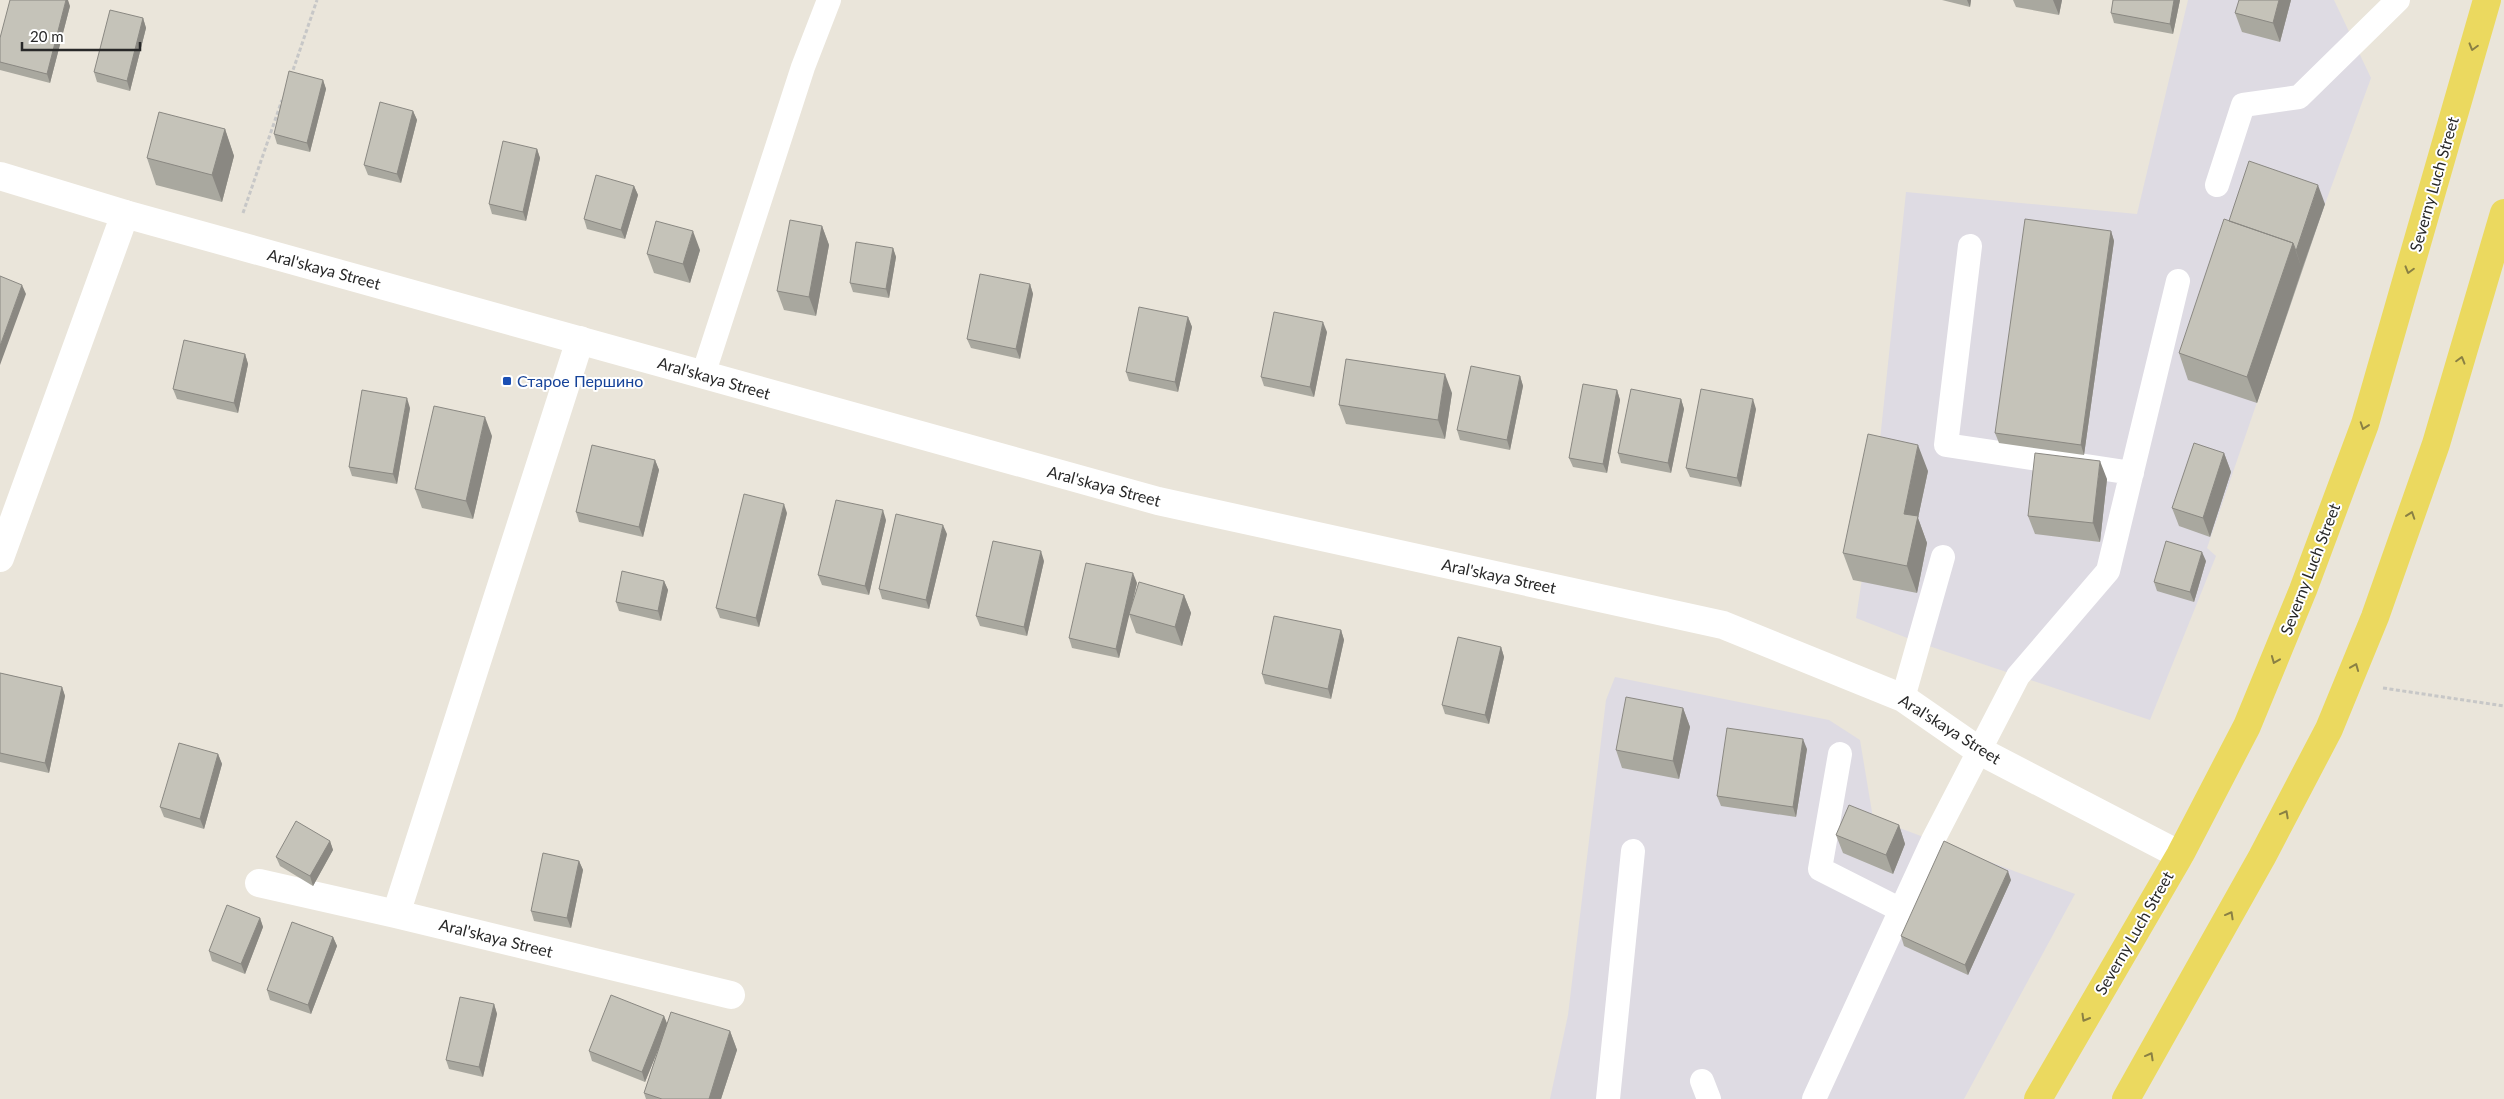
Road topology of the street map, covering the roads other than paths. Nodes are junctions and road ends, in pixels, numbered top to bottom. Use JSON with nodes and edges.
{"nodes":[{"id":1,"x":829,"y":0,"type":"edge"},
{"id":2,"x":2398,"y":0,"type":"edge"},
{"id":3,"x":2487,"y":0,"type":"edge"},
{"id":4,"x":0,"y":176,"type":"edge"},
{"id":5,"x":2217,"y":186,"type":"dead end"},
{"id":6,"x":2504,"y":212,"type":"edge"},
{"id":7,"x":125,"y":214,"type":"junction"},
{"id":8,"x":1970,"y":246,"type":"dead end"},
{"id":9,"x":2178,"y":281,"type":"dead end"},
{"id":10,"x":580,"y":340,"type":"junction"},
{"id":11,"x":703,"y":375,"type":"junction"},
{"id":12,"x":2132,"y":473,"type":"junction"},
{"id":13,"x":1943,"y":557,"type":"dead end"},
{"id":14,"x":0,"y":558,"type":"edge"},
{"id":15,"x":1903,"y":698,"type":"junction"},
{"id":16,"x":1978,"y":750,"type":"junction"},
{"id":17,"x":1840,"y":754,"type":"dead end"},
{"id":18,"x":1633,"y":851,"type":"dead end"},
{"id":19,"x":2180,"y":855,"type":"junction"},
{"id":20,"x":259,"y":883,"type":"dead end"},
{"id":21,"x":1901,"y":910,"type":"junction"},
{"id":22,"x":396,"y":914,"type":"junction"},
{"id":23,"x":731,"y":995,"type":"dead end"},
{"id":24,"x":1608,"y":1099,"type":"edge"},
{"id":25,"x":1814,"y":1099,"type":"edge"},
{"id":26,"x":2038,"y":1099,"type":"edge"},
{"id":27,"x":2126,"y":1099,"type":"edge"}],
"edges":[{"from":1,"to":11,"type":"lane"},
{"from":2,"to":5,"type":"lane"},
{"from":3,"to":19,"type":"main road","name":"Severny Luch Street","one_way":true},
{"from":4,"to":7,"type":"street","name":"Aral'skaya Street"},
{"from":27,"to":6,"type":"main road","one_way":true},
{"from":7,"to":10,"type":"street","name":"Aral'skaya Street"},
{"from":7,"to":14,"type":"street"},
{"from":8,"to":12,"type":"lane"},
{"from":9,"to":12,"type":"lane"},
{"from":10,"to":11,"type":"street","name":"Aral'skaya Street"},
{"from":10,"to":22,"type":"street"},
{"from":11,"to":15,"type":"street","name":"Aral'skaya Street"},
{"from":12,"to":16,"type":"lane"},
{"from":13,"to":15,"type":"lane"},
{"from":15,"to":16,"type":"street","name":"Aral'skaya Street"},
{"from":16,"to":19,"type":"street","name":"Aral'skaya Street"},
{"from":16,"to":21,"type":"lane"},
{"from":17,"to":21,"type":"lane"},
{"from":18,"to":24,"type":"lane"},
{"from":19,"to":26,"type":"main road","name":"Severny Luch Street","one_way":true},
{"from":20,"to":22,"type":"street","name":"Aral'skaya Street"},
{"from":21,"to":25,"type":"lane"},
{"from":22,"to":23,"type":"street","name":"Aral'skaya Street"}]}
